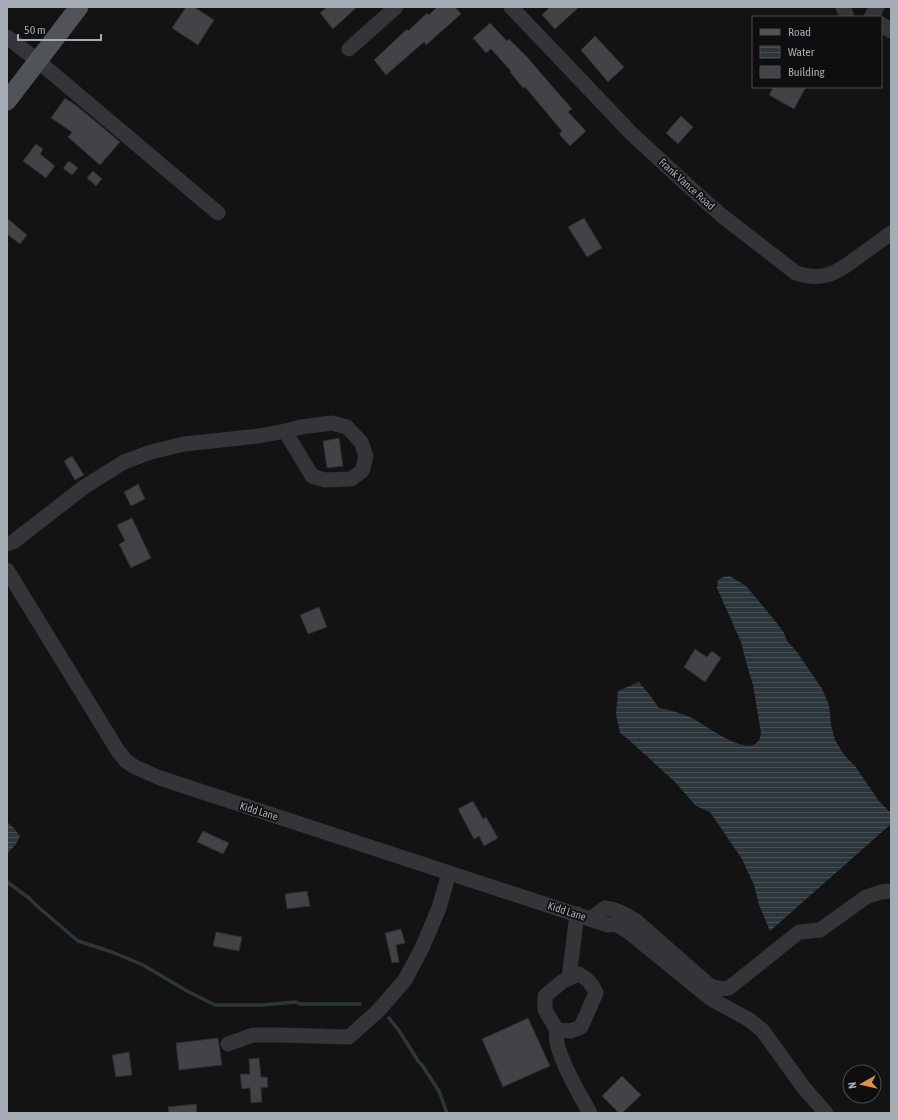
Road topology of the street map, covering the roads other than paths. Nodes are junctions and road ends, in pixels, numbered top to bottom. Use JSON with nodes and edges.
{"nodes":[{"id":1,"x":78,"y":7,"type":"edge"},
{"id":2,"x":396,"y":7,"type":"edge"},
{"id":3,"x":877,"y":7,"type":"edge"},
{"id":4,"x":513,"y":8,"type":"edge"},
{"id":5,"x":872,"y":16,"type":"edge"},
{"id":6,"x":882,"y":25,"type":"edge"},
{"id":7,"x":891,"y":32,"type":"edge"},
{"id":8,"x":7,"y":37,"type":"edge"},
{"id":9,"x":349,"y":49,"type":"dead end"},
{"id":10,"x":38,"y":61,"type":"junction"},
{"id":11,"x":7,"y":101,"type":"edge"},
{"id":12,"x":218,"y":213,"type":"dead end"},
{"id":13,"x":891,"y":233,"type":"edge"},
{"id":14,"x":285,"y":431,"type":"junction"},
{"id":15,"x":7,"y":544,"type":"edge"},
{"id":16,"x":7,"y":570,"type":"edge"},
{"id":17,"x":449,"y":873,"type":"junction"},
{"id":18,"x":891,"y":891,"type":"edge"},
{"id":19,"x":584,"y":917,"type":"junction"},
{"id":20,"x":569,"y":978,"type":"junction"},
{"id":21,"x":557,"y":1030,"type":"junction"},
{"id":22,"x":228,"y":1044,"type":"dead end"},
{"id":23,"x":590,"y":1113,"type":"edge"},
{"id":24,"x":826,"y":1113,"type":"edge"}],
"edges":[{"from":1,"to":10,"type":"main road"},
{"from":2,"to":9,"type":"street"},
{"from":3,"to":5,"type":"street"},
{"from":4,"to":13,"type":"street","name":"Frank Vance Road"},
{"from":6,"to":7,"type":"street"},
{"from":8,"to":10,"type":"street"},
{"from":10,"to":11,"type":"main road"},
{"from":10,"to":12,"type":"street"},
{"from":14,"to":14,"type":"street"},
{"from":14,"to":15,"type":"street"},
{"from":16,"to":17,"type":"street","name":"Kidd Lane"},
{"from":17,"to":19,"type":"street","name":"Kidd Lane"},
{"from":17,"to":22,"type":"street"},
{"from":18,"to":19,"type":"street"},
{"from":19,"to":20,"type":"street"},
{"from":19,"to":24,"type":"street","name":"Kidd Lane"},
{"from":20,"to":21,"type":"street"},
{"from":20,"to":21,"type":"street"},
{"from":21,"to":23,"type":"street"}]}
